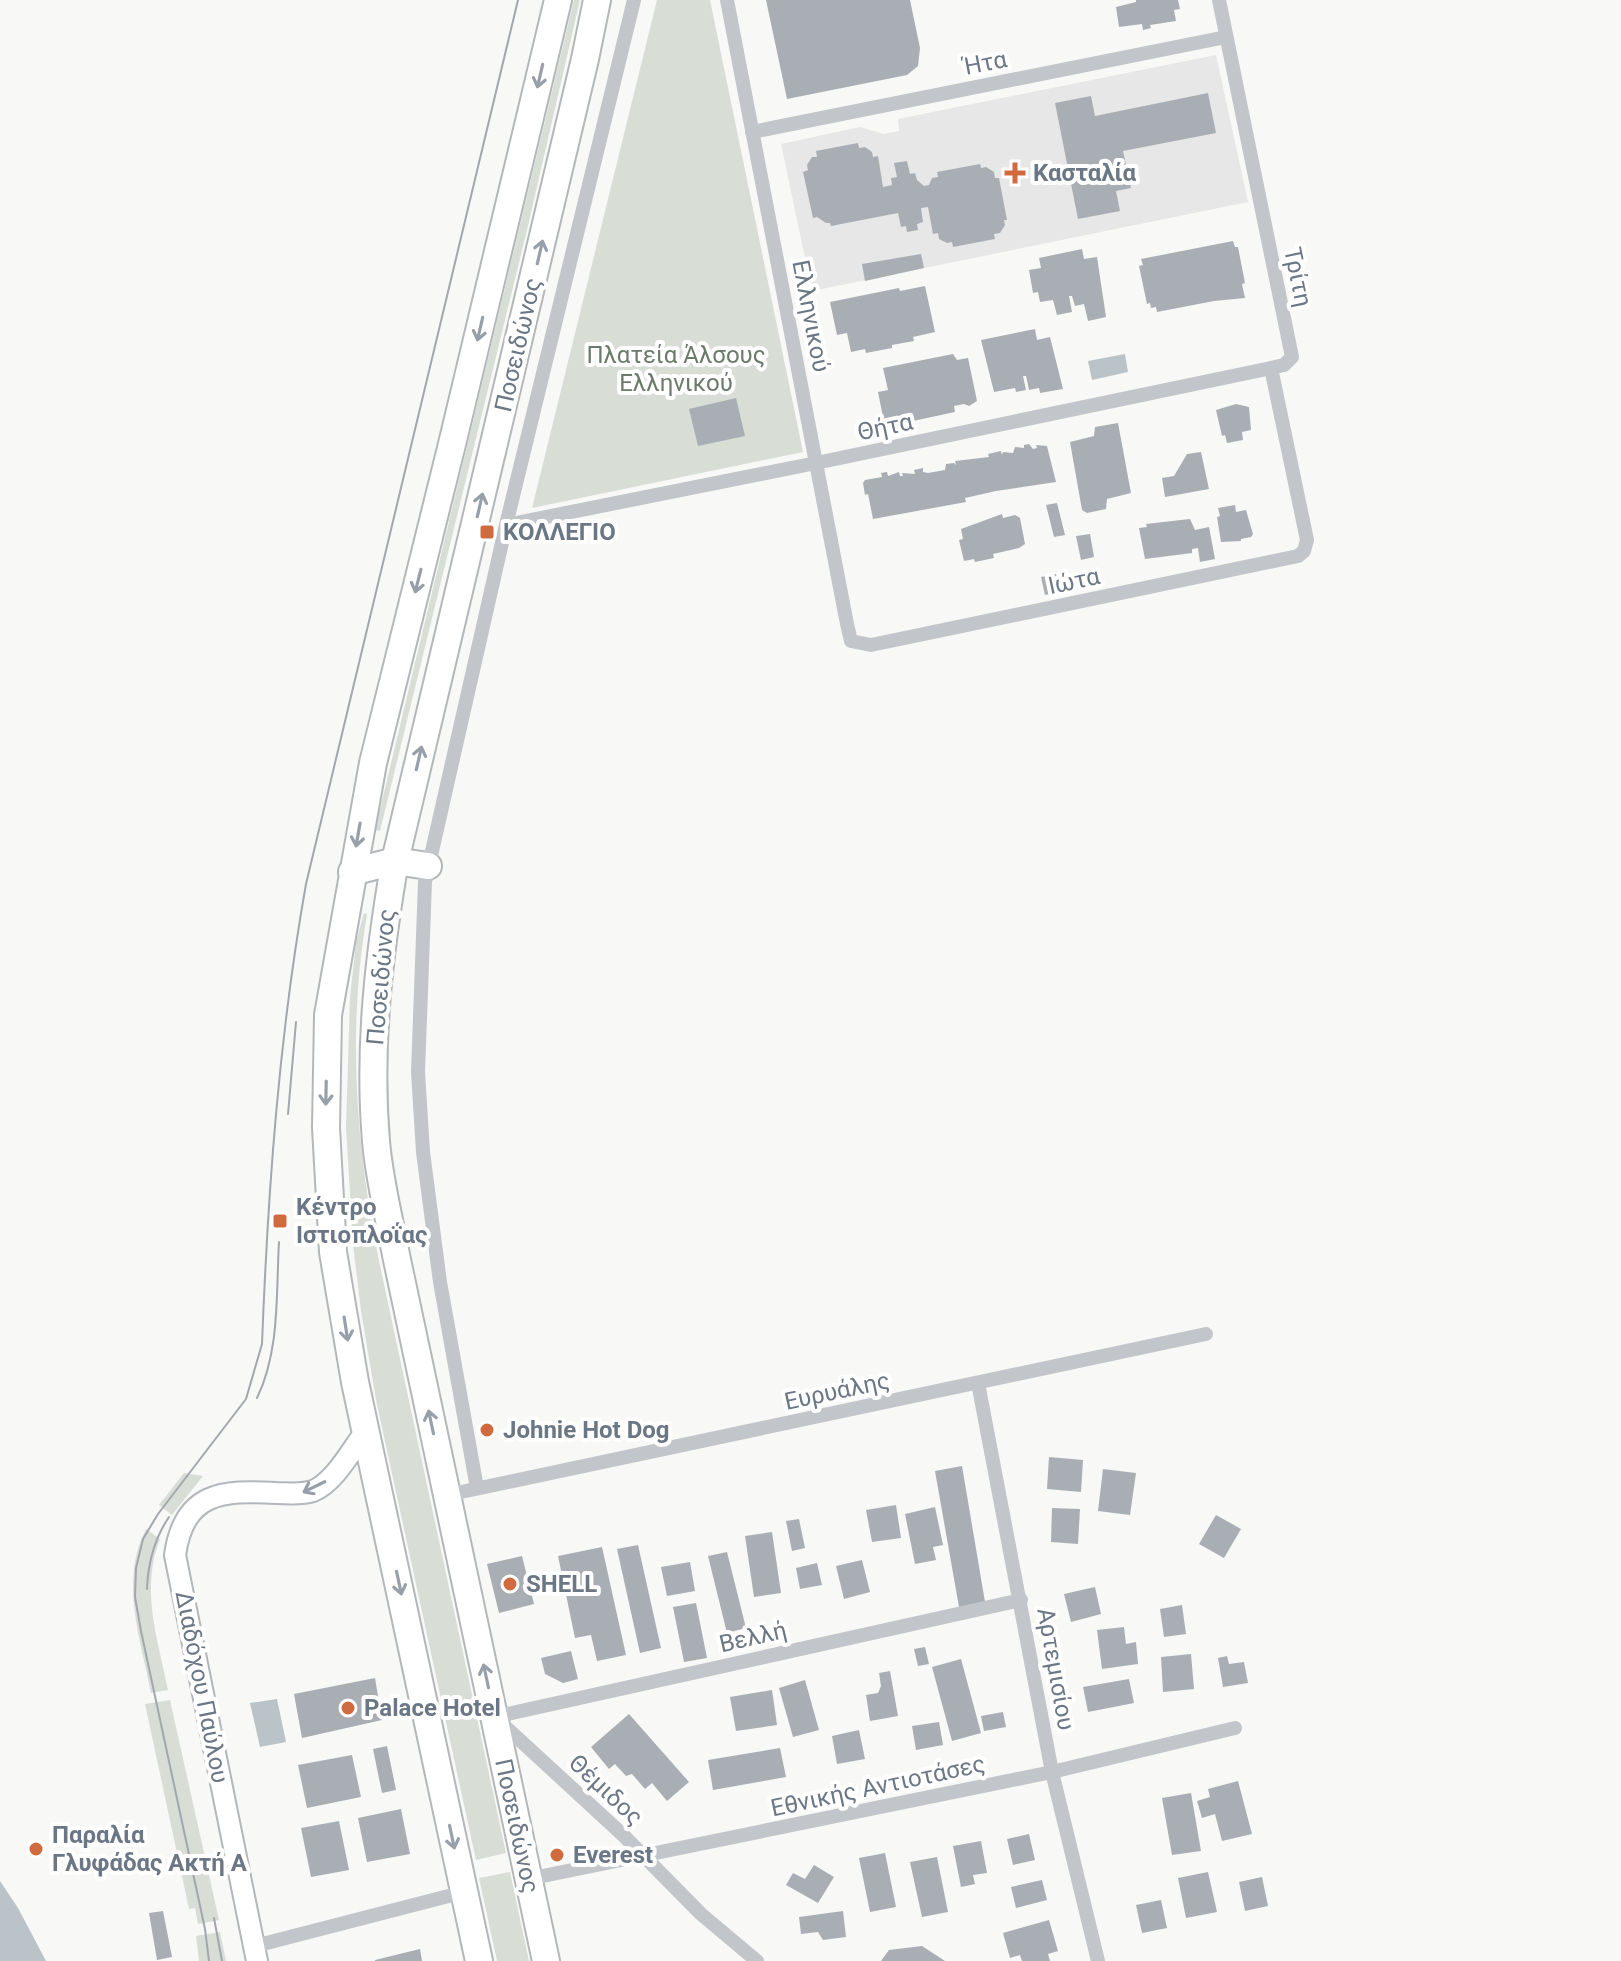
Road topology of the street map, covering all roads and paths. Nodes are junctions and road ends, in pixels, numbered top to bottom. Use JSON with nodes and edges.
{"nodes":[{"id":1,"x":558,"y":0,"type":"edge"},
{"id":2,"x":597,"y":0,"type":"edge"},
{"id":3,"x":634,"y":0,"type":"edge"},
{"id":4,"x":727,"y":0,"type":"edge"},
{"id":5,"x":1219,"y":0,"type":"edge"},
{"id":6,"x":1226,"y":37,"type":"junction"},
{"id":7,"x":752,"y":132,"type":"junction"},
{"id":8,"x":1271,"y":368,"type":"junction"},
{"id":9,"x":816,"y":463,"type":"junction"},
{"id":10,"x":506,"y":525,"type":"junction"},
{"id":11,"x":851,"y":641,"type":"joint"},
{"id":12,"x":395,"y":861,"type":"junction"},
{"id":13,"x":428,"y":866,"type":"junction"},
{"id":14,"x":352,"y":872,"type":"junction"},
{"id":15,"x":1206,"y":1334,"type":"dead end"},
{"id":16,"x":978,"y":1383,"type":"junction"},
{"id":17,"x":366,"y":1431,"type":"junction"},
{"id":18,"x":477,"y":1488,"type":"junction"},
{"id":19,"x":447,"y":1495,"type":"junction"},
{"id":20,"x":1021,"y":1600,"type":"junction"},
{"id":21,"x":494,"y":1717,"type":"junction"},
{"id":22,"x":1235,"y":1728,"type":"dead end"},
{"id":23,"x":1052,"y":1772,"type":"junction"},
{"id":24,"x":644,"y":1856,"type":"junction"},
{"id":25,"x":528,"y":1879,"type":"junction"},
{"id":26,"x":464,"y":1892,"type":"junction"},
{"id":27,"x":256,"y":1954,"type":"edge"},
{"id":28,"x":479,"y":1961,"type":"edge"},
{"id":29,"x":546,"y":1961,"type":"edge"},
{"id":30,"x":757,"y":1961,"type":"edge"},
{"id":31,"x":1098,"y":1961,"type":"edge"}],
"edges":[{"from":1,"to":14,"type":"highway","name":"Ποσειδώνος","one_way":true},
{"from":12,"to":2,"type":"highway","name":"Ποσειδώνος","one_way":true},
{"from":3,"to":10,"type":"street"},
{"from":4,"to":7,"type":"street","name":"Ελληνικού"},
{"from":5,"to":6,"type":"street","name":"Τρίτη"},
{"from":6,"to":7,"type":"street","name":"Ήτα"},
{"from":6,"to":8,"type":"street","name":"Τρίτη"},
{"from":7,"to":9,"type":"street","name":"Ελληνικού"},
{"from":8,"to":9,"type":"street","name":"Θήτα"},
{"from":8,"to":11,"type":"street","name":"Ιώτα"},
{"from":9,"to":10,"type":"street","name":"Θήτα"},
{"from":9,"to":11,"type":"street","name":"Ελληνικού"},
{"from":10,"to":13,"type":"street"},
{"from":12,"to":13,"type":"highway"},
{"from":12,"to":14,"type":"highway"},
{"from":19,"to":12,"type":"highway","name":"Ποσειδώνος","one_way":true},
{"from":13,"to":18,"type":"street"},
{"from":14,"to":17,"type":"highway","name":"Ποσειδώνος","one_way":true},
{"from":15,"to":16,"type":"street","name":"Ευρυάλης"},
{"from":16,"to":18,"type":"street","name":"Ευρυάλης"},
{"from":16,"to":20,"type":"street","name":"Αρτεμισίου"},
{"from":17,"to":26,"type":"highway","name":"Ποσειδώνος","one_way":true},
{"from":17,"to":27,"type":"street","name":"Διαδόχου Παύλου","one_way":true},
{"from":18,"to":19,"type":"street","name":"Ευρυάλης"},
{"from":21,"to":19,"type":"highway","name":"Ποσειδώνος","one_way":true},
{"from":20,"to":21,"type":"street","name":"Βελλή"},
{"from":20,"to":23,"type":"street","name":"Αρτεμισίου"},
{"from":21,"to":24,"type":"street","name":"Θέμιδος"},
{"from":21,"to":25,"type":"highway","name":"Ποσειδώνος"},
{"from":22,"to":23,"type":"street","name":"Εθνικής Αντιοτάσες"},
{"from":23,"to":24,"type":"street","name":"Εθνικής Αντιοτάσες"},
{"from":23,"to":31,"type":"street","name":"Αρτεμισίου"},
{"from":24,"to":25,"type":"street","name":"Εθνικής Αντιοτάσες"},
{"from":24,"to":30,"type":"street","name":"Θέμιδος"},
{"from":25,"to":29,"type":"highway","name":"Ποσειδώνος"},
{"from":26,"to":27,"type":"street"},
{"from":26,"to":28,"type":"highway","name":"Ποσειδώνος"}]}
